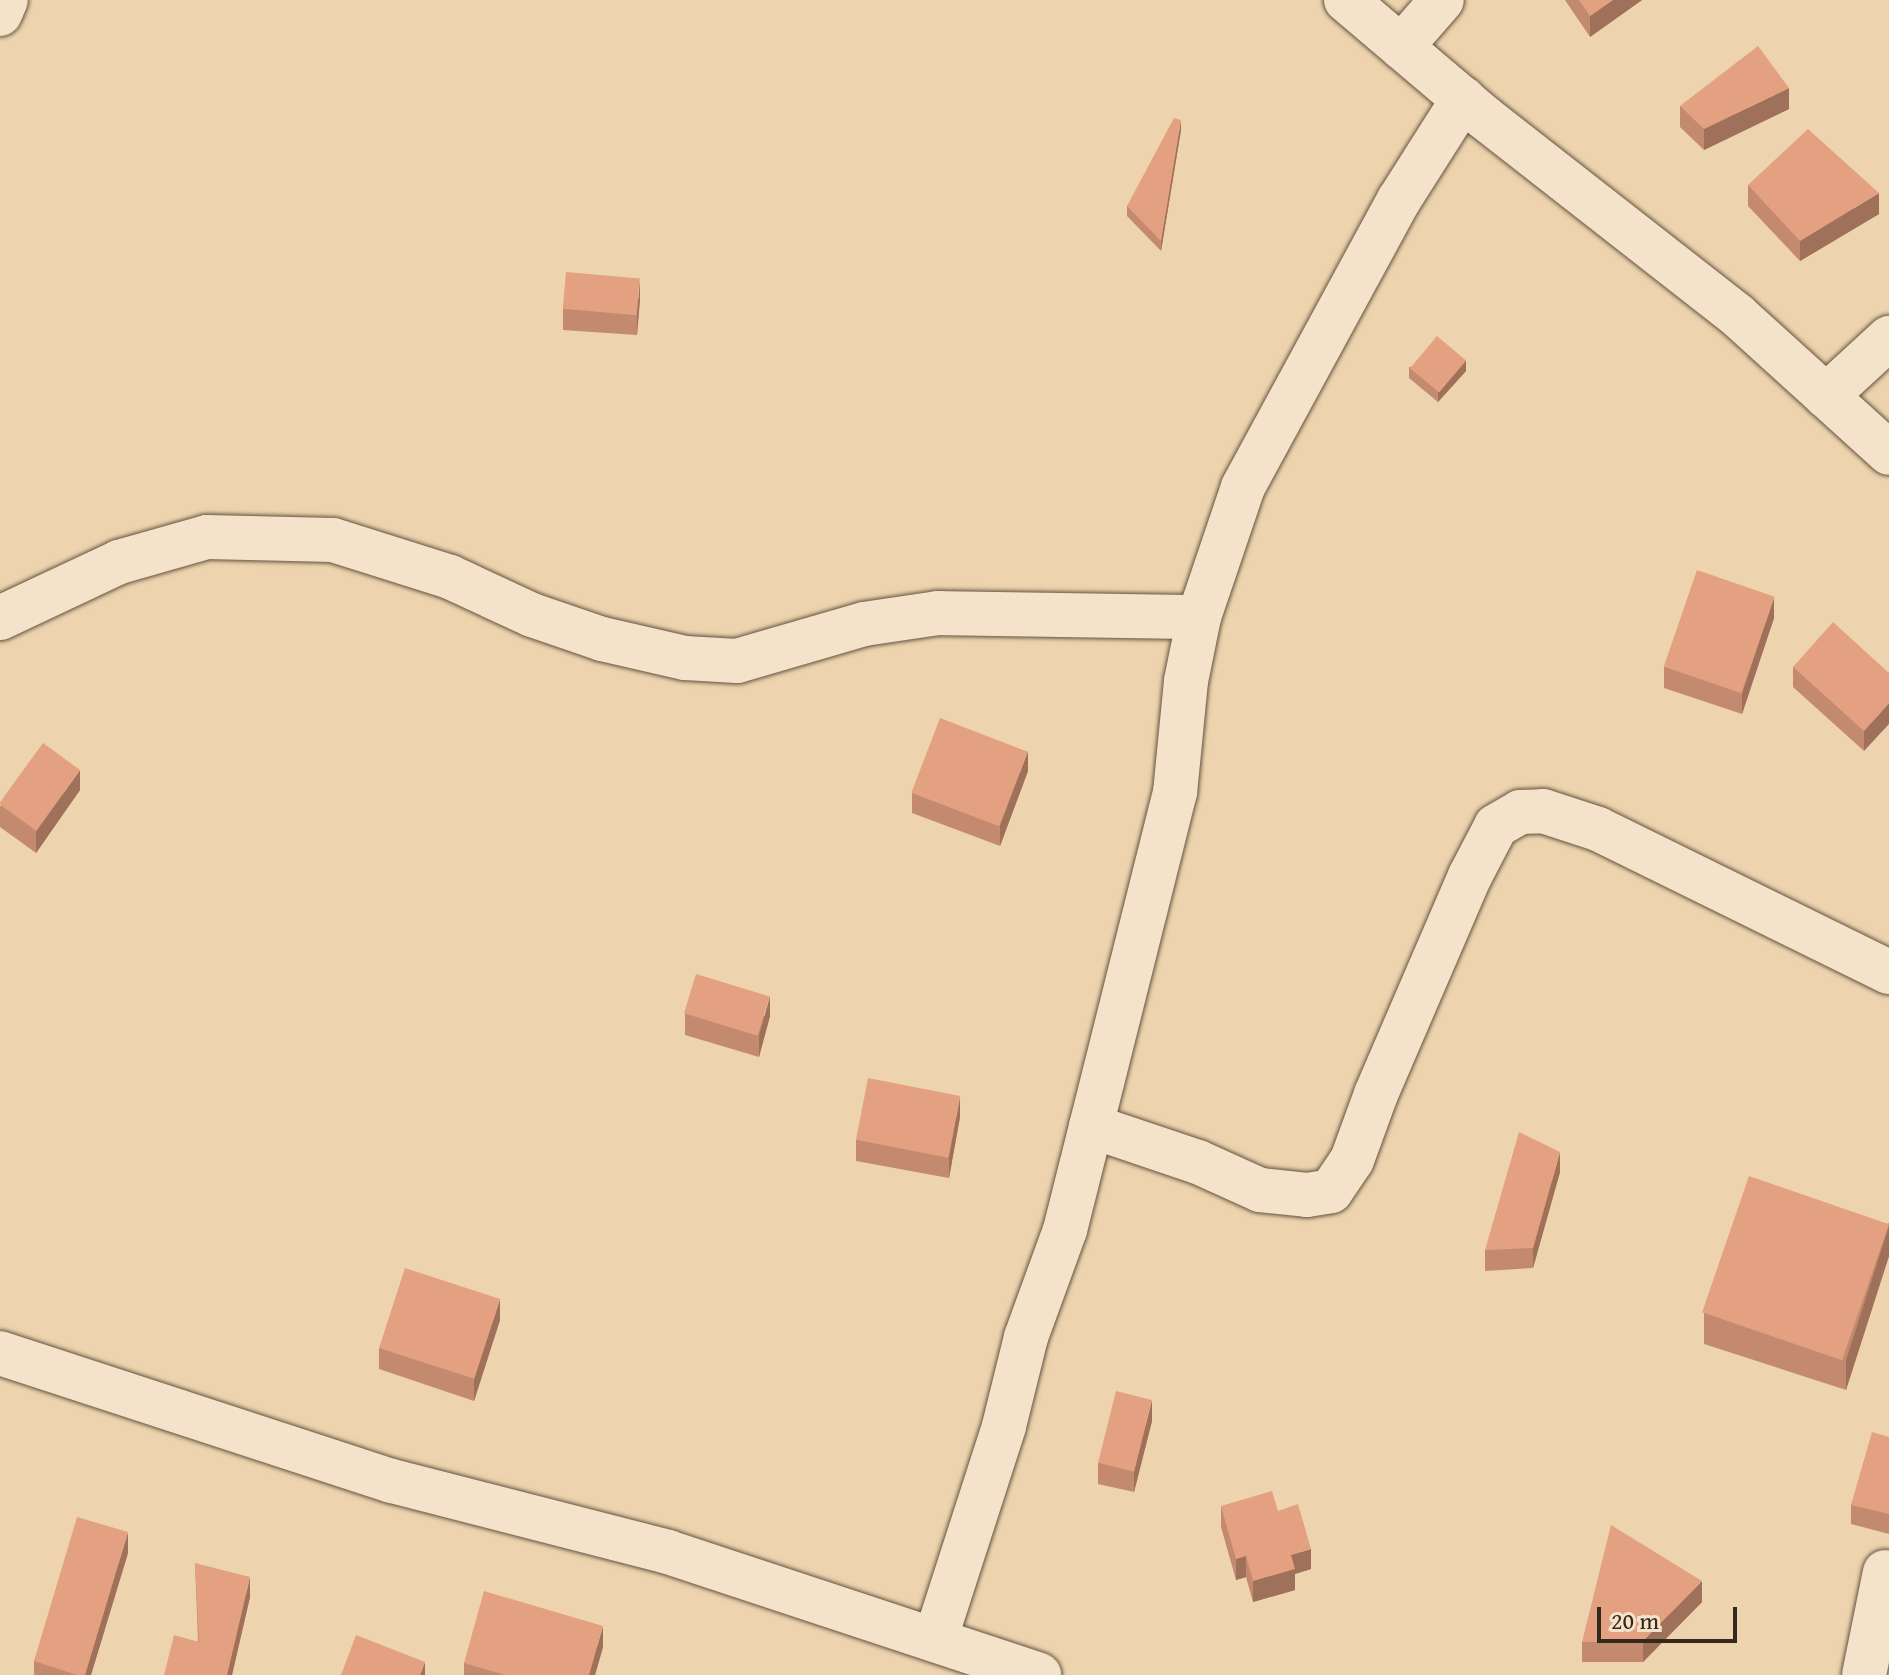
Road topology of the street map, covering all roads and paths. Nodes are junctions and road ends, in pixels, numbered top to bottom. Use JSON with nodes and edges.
{"nodes":[{"id":1,"x":6,"y":0,"type":"edge"},
{"id":2,"x":1346,"y":0,"type":"edge"},
{"id":3,"x":1442,"y":0,"type":"edge"},
{"id":4,"x":0,"y":14,"type":"edge"},
{"id":5,"x":1401,"y":47,"type":"junction"},
{"id":6,"x":1463,"y":99,"type":"junction"},
{"id":7,"x":1889,"y":338,"type":"edge"},
{"id":8,"x":1826,"y":396,"type":"junction"},
{"id":9,"x":1889,"y":453,"type":"edge"},
{"id":10,"x":1199,"y":617,"type":"junction"},
{"id":11,"x":0,"y":618,"type":"edge"},
{"id":12,"x":1889,"y":972,"type":"edge"},
{"id":13,"x":1091,"y":1126,"type":"junction"},
{"id":14,"x":0,"y":1353,"type":"edge"},
{"id":15,"x":1885,"y":1572,"type":"dead end"},
{"id":16,"x":935,"y":1640,"type":"junction"},
{"id":17,"x":1039,"y":1675,"type":"edge"},
{"id":18,"x":1864,"y":1675,"type":"edge"}],
"edges":[{"from":1,"to":4,"type":"street"},
{"from":2,"to":5,"type":"street"},
{"from":3,"to":5,"type":"street"},
{"from":5,"to":6,"type":"street"},
{"from":6,"to":8,"type":"street"},
{"from":6,"to":10,"type":"street"},
{"from":7,"to":8,"type":"street"},
{"from":8,"to":9,"type":"street"},
{"from":10,"to":11,"type":"street"},
{"from":10,"to":13,"type":"street"},
{"from":12,"to":13,"type":"street"},
{"from":13,"to":16,"type":"street"},
{"from":14,"to":16,"type":"street"},
{"from":15,"to":18,"type":"street"},
{"from":16,"to":17,"type":"street"}]}
